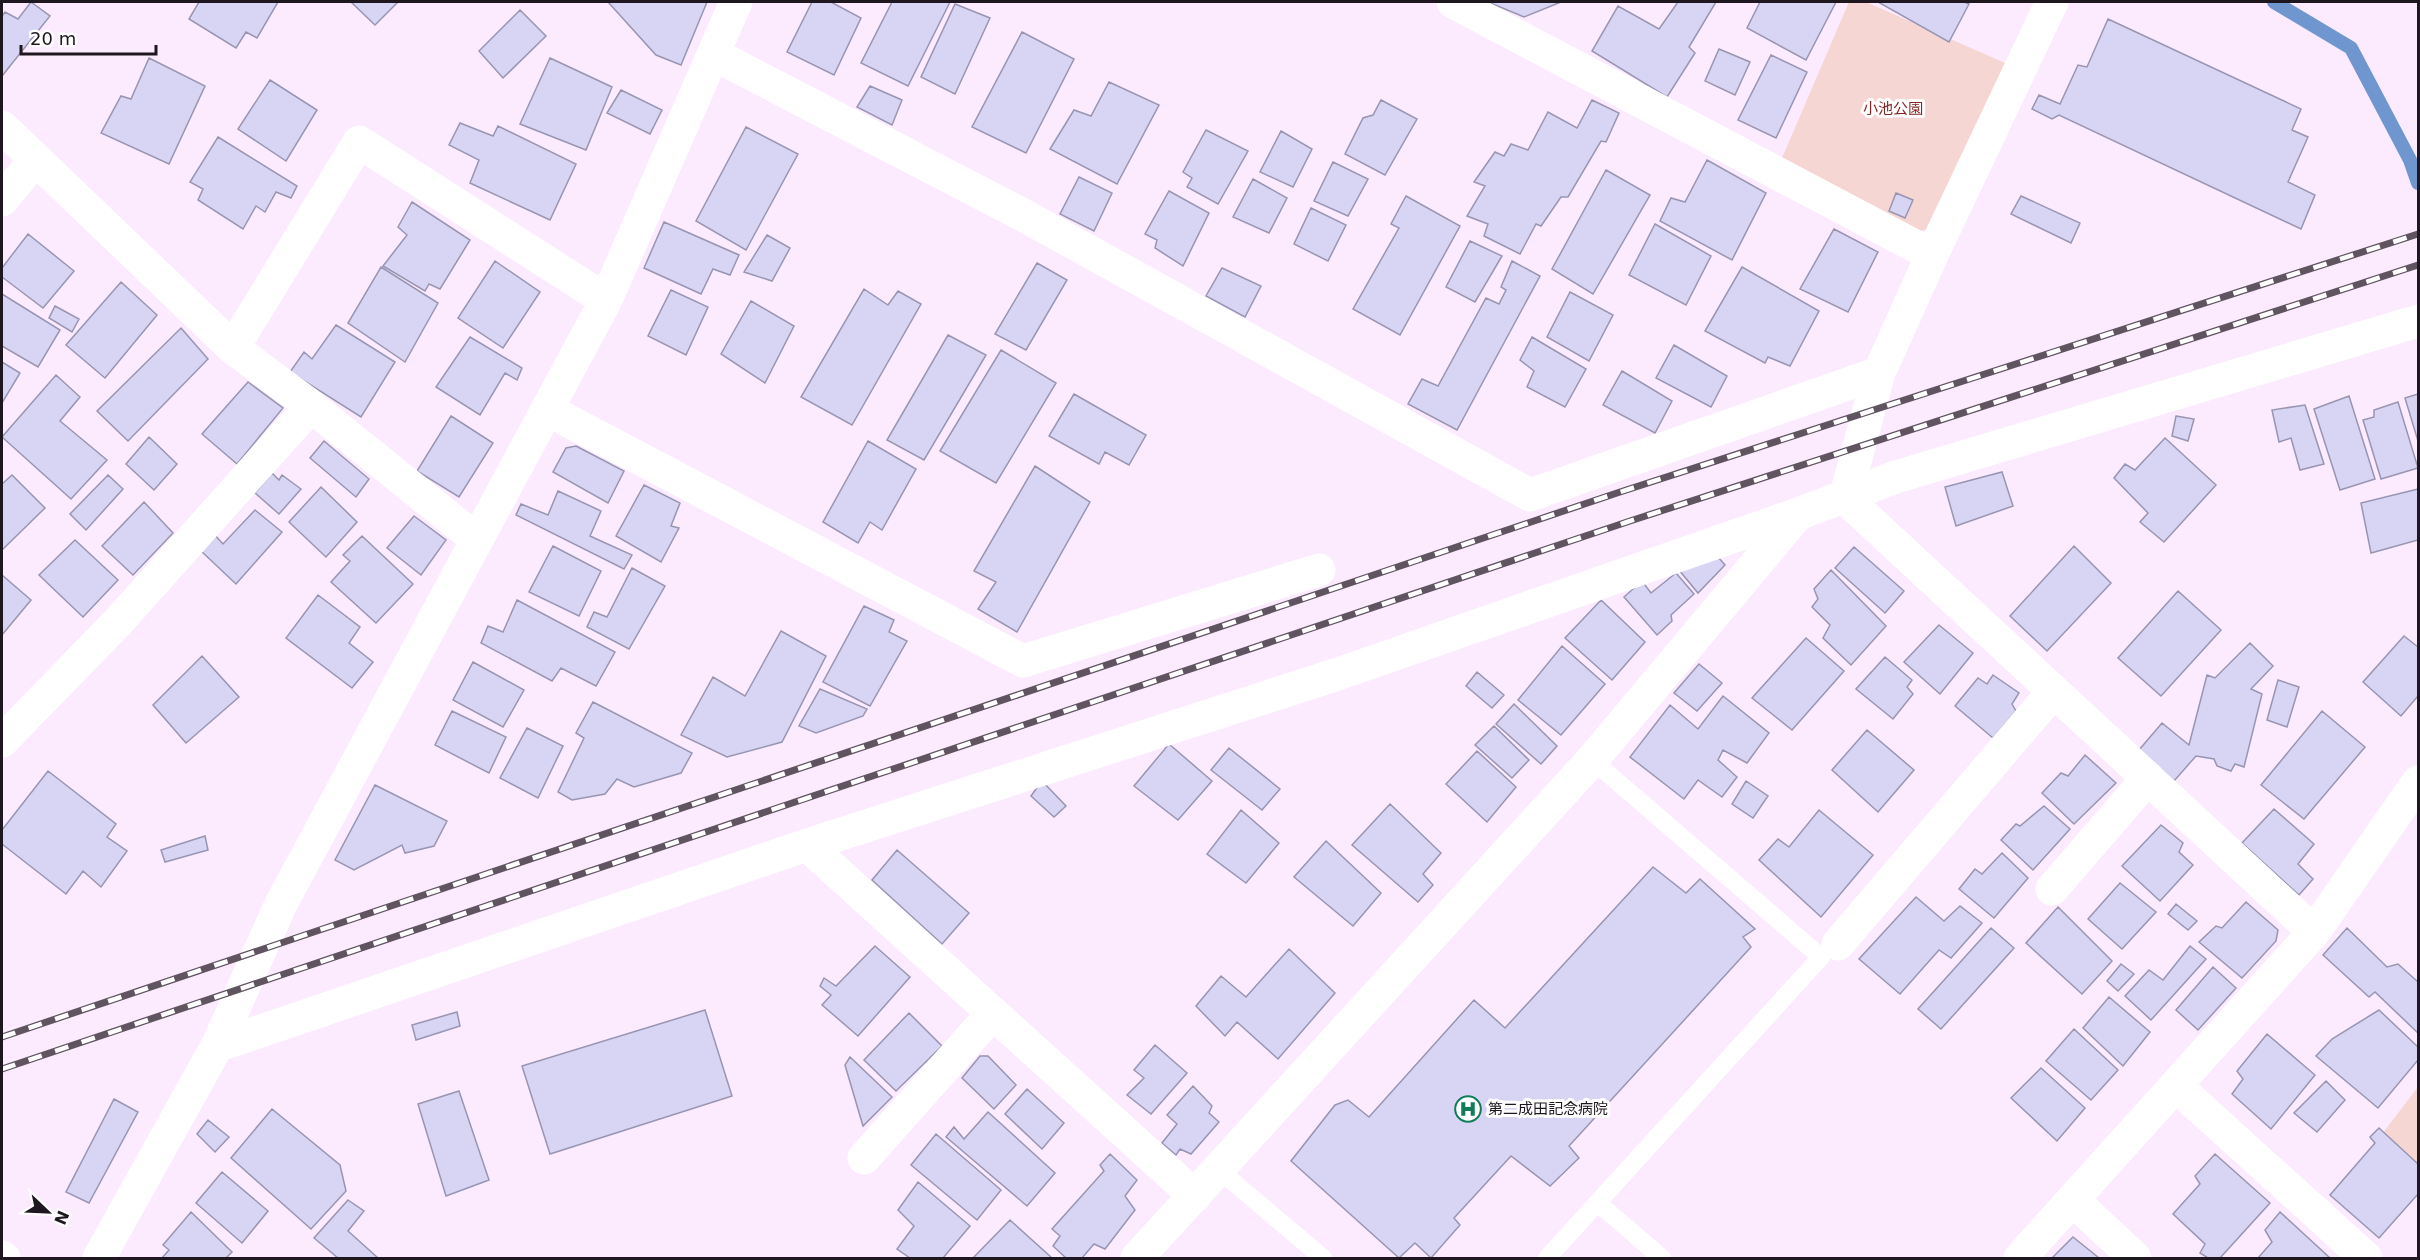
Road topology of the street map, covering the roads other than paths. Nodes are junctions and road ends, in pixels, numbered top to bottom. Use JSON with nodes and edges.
{"nodes":[{"id":1,"x":736,"y":2,"type":"edge"},
{"id":2,"x":1453,"y":2,"type":"edge"},
{"id":3,"x":2052,"y":2,"type":"edge"},
{"id":4,"x":715,"y":55,"type":"junction"},
{"id":5,"x":2,"y":127,"type":"edge"},
{"id":6,"x":35,"y":160,"type":"junction"},
{"id":7,"x":2,"y":200,"type":"edge"},
{"id":8,"x":1932,"y":255,"type":"junction"},
{"id":9,"x":606,"y":300,"type":"junction"},
{"id":10,"x":2418,"y":321,"type":"edge"},
{"id":11,"x":233,"y":348,"type":"junction"},
{"id":12,"x":1879,"y":373,"type":"junction"},
{"id":13,"x":311,"y":406,"type":"junction"},
{"id":14,"x":548,"y":410,"type":"junction"},
{"id":15,"x":1845,"y":498,"type":"junction"},
{"id":16,"x":1798,"y":514,"type":"junction"},
{"id":17,"x":477,"y":540,"type":"junction"},
{"id":18,"x":1319,"y":570,"type":"dead end"},
{"id":19,"x":2054,"y":691,"type":"junction"},
{"id":20,"x":2,"y":741,"type":"edge"},
{"id":21,"x":1592,"y":760,"type":"junction"},
{"id":22,"x":2148,"y":778,"type":"junction"},
{"id":23,"x":2418,"y":782,"type":"edge"},
{"id":24,"x":807,"y":845,"type":"junction"},
{"id":25,"x":2052,"y":889,"type":"dead end"},
{"id":26,"x":2314,"y":932,"type":"junction"},
{"id":27,"x":1838,"y":944,"type":"dead end"},
{"id":28,"x":993,"y":1013,"type":"junction"},
{"id":29,"x":217,"y":1046,"type":"junction"},
{"id":30,"x":2176,"y":1086,"type":"junction"},
{"id":31,"x":864,"y":1158,"type":"dead end"},
{"id":32,"x":1219,"y":1170,"type":"junction"},
{"id":33,"x":1195,"y":1196,"type":"junction"},
{"id":34,"x":2073,"y":1200,"type":"junction"},
{"id":35,"x":1598,"y":1203,"type":"junction"},
{"id":36,"x":99,"y":1258,"type":"edge"},
{"id":37,"x":1137,"y":1258,"type":"edge"},
{"id":38,"x":1323,"y":1258,"type":"edge"},
{"id":39,"x":1547,"y":1258,"type":"edge"},
{"id":40,"x":1662,"y":1258,"type":"edge"},
{"id":41,"x":2020,"y":1258,"type":"edge"},
{"id":42,"x":2135,"y":1258,"type":"edge"},
{"id":43,"x":2366,"y":1258,"type":"edge"}],
"edges":[{"from":1,"to":4,"type":"street"},
{"from":2,"to":8,"type":"street"},
{"from":3,"to":8,"type":"street"},
{"from":4,"to":9,"type":"street"},
{"from":4,"to":12,"type":"street"},
{"from":5,"to":6,"type":"street"},
{"from":6,"to":7,"type":"street"},
{"from":6,"to":11,"type":"street"},
{"from":8,"to":12,"type":"street"},
{"from":9,"to":11,"type":"street"},
{"from":9,"to":14,"type":"street"},
{"from":10,"to":15,"type":"street"},
{"from":11,"to":13,"type":"street"},
{"from":12,"to":15,"type":"street"},
{"from":13,"to":17,"type":"street"},
{"from":13,"to":20,"type":"street"},
{"from":14,"to":17,"type":"street"},
{"from":14,"to":18,"type":"street"},
{"from":15,"to":16,"type":"street"},
{"from":15,"to":19,"type":"street"},
{"from":16,"to":21,"type":"street"},
{"from":16,"to":24,"type":"street"},
{"from":17,"to":29,"type":"street"},
{"from":19,"to":22,"type":"street"},
{"from":19,"to":27,"type":"street"},
{"from":21,"to":32,"type":"street"},
{"from":21,"to":35,"type":"lane"},
{"from":22,"to":25,"type":"street"},
{"from":22,"to":26,"type":"street"},
{"from":23,"to":26,"type":"street"},
{"from":24,"to":28,"type":"street"},
{"from":24,"to":29,"type":"street"},
{"from":26,"to":30,"type":"street"},
{"from":28,"to":31,"type":"street"},
{"from":28,"to":33,"type":"street"},
{"from":29,"to":36,"type":"street"},
{"from":30,"to":34,"type":"street"},
{"from":30,"to":43,"type":"street"},
{"from":32,"to":33,"type":"street"},
{"from":32,"to":38,"type":"lane"},
{"from":33,"to":37,"type":"street"},
{"from":34,"to":41,"type":"street"},
{"from":34,"to":42,"type":"street"},
{"from":35,"to":39,"type":"lane"},
{"from":35,"to":40,"type":"lane"}]}
